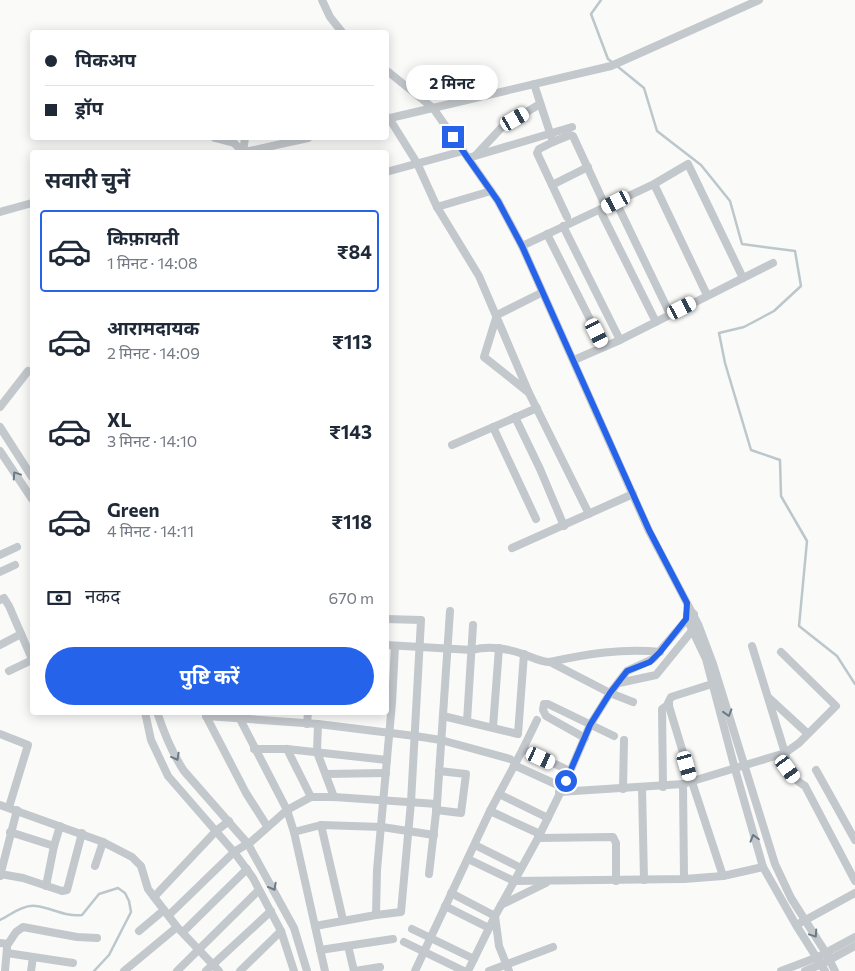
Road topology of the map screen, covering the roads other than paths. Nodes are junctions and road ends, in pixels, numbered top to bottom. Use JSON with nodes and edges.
{"nodes":[{"id":1,"x":322,"y":0,"type":"edge"},
{"id":2,"x":759,"y":0,"type":"edge"},
{"id":3,"x":340,"y":30,"type":"edge"},
{"id":4,"x":389,"y":72,"type":"edge"},
{"id":5,"x":534,"y":84,"type":"junction"},
{"id":6,"x":540,"y":104,"type":"junction"},
{"id":7,"x":433,"y":108,"type":"junction"},
{"id":8,"x":389,"y":119,"type":"edge"},
{"id":9,"x":389,"y":121,"type":"edge"},
{"id":10,"x":572,"y":127,"type":"dead end"},
{"id":11,"x":549,"y":134,"type":"junction"},
{"id":12,"x":222,"y":140,"type":"edge"},
{"id":13,"x":239,"y":140,"type":"edge"},
{"id":14,"x":299,"y":140,"type":"edge"},
{"id":15,"x":553,"y":142,"type":"junction"},
{"id":16,"x":234,"y":143,"type":"junction"},
{"id":17,"x":242,"y":150,"type":"edge"},
{"id":18,"x":253,"y":150,"type":"edge"},
{"id":19,"x":463,"y":151,"type":"junction"},
{"id":20,"x":476,"y":156,"type":"junction"},
{"id":21,"x":468,"y":158,"type":"junction"},
{"id":22,"x":416,"y":163,"type":"junction"},
{"id":23,"x":588,"y":167,"type":"junction"},
{"id":24,"x":389,"y":171,"type":"edge"},
{"id":25,"x":552,"y":184,"type":"junction"},
{"id":26,"x":654,"y":184,"type":"junction"},
{"id":27,"x":491,"y":191,"type":"junction"},
{"id":28,"x":603,"y":201,"type":"dead end"},
{"id":29,"x":616,"y":202,"type":"junction"},
{"id":30,"x":30,"y":204,"type":"edge"},
{"id":31,"x":438,"y":207,"type":"junction"},
{"id":32,"x":600,"y":210,"type":"junction"},
{"id":33,"x":0,"y":212,"type":"edge"},
{"id":34,"x":567,"y":217,"type":"dead end"},
{"id":35,"x":563,"y":226,"type":"junction"},
{"id":36,"x":547,"y":234,"type":"junction"},
{"id":37,"x":522,"y":246,"type":"junction"},
{"id":38,"x":644,"y":259,"type":"junction"},
{"id":39,"x":772,"y":263,"type":"dead end"},
{"id":40,"x":628,"y":267,"type":"junction"},
{"id":41,"x":743,"y":278,"type":"junction"},
{"id":42,"x":592,"y":283,"type":"junction"},
{"id":43,"x":576,"y":291,"type":"junction"},
{"id":44,"x":541,"y":293,"type":"junction"},
{"id":45,"x":708,"y":295,"type":"junction"},
{"id":46,"x":670,"y":314,"type":"junction"},
{"id":47,"x":497,"y":315,"type":"junction"},
{"id":48,"x":656,"y":322,"type":"junction"},
{"id":49,"x":620,"y":340,"type":"junction"},
{"id":50,"x":604,"y":347,"type":"junction"},
{"id":51,"x":574,"y":360,"type":"junction"},
{"id":52,"x":28,"y":371,"type":"dead end"},
{"id":53,"x":529,"y":393,"type":"junction"},
{"id":54,"x":0,"y":407,"type":"edge"},
{"id":55,"x":536,"y":408,"type":"junction"},
{"id":56,"x":515,"y":417,"type":"junction"},
{"id":57,"x":0,"y":427,"type":"edge"},
{"id":58,"x":493,"y":427,"type":"junction"},
{"id":59,"x":3,"y":440,"type":"edge"},
{"id":60,"x":452,"y":445,"type":"dead end"},
{"id":61,"x":0,"y":451,"type":"edge"},
{"id":62,"x":30,"y":474,"type":"edge"},
{"id":63,"x":632,"y":494,"type":"junction"},
{"id":64,"x":30,"y":496,"type":"edge"},
{"id":65,"x":588,"y":514,"type":"junction"},
{"id":66,"x":536,"y":519,"type":"dead end"},
{"id":67,"x":564,"y":526,"type":"junction"},
{"id":68,"x":17,"y":547,"type":"dead end"},
{"id":69,"x":512,"y":548,"type":"dead end"},
{"id":70,"x":0,"y":555,"type":"edge"},
{"id":71,"x":15,"y":565,"type":"dead end"},
{"id":72,"x":0,"y":572,"type":"edge"},
{"id":73,"x":0,"y":600,"type":"edge"},
{"id":74,"x":687,"y":603,"type":"junction"},
{"id":75,"x":450,"y":611,"type":"dead end"},
{"id":76,"x":694,"y":614,"type":"junction"},
{"id":77,"x":389,"y":619,"type":"edge"},
{"id":78,"x":686,"y":619,"type":"junction"},
{"id":79,"x":698,"y":624,"type":"junction"},
{"id":80,"x":473,"y":625,"type":"dead end"},
{"id":81,"x":692,"y":630,"type":"junction"},
{"id":82,"x":21,"y":634,"type":"junction"},
{"id":83,"x":0,"y":645,"type":"edge"},
{"id":84,"x":390,"y":645,"type":"edge"},
{"id":85,"x":752,"y":646,"type":"dead end"},
{"id":86,"x":420,"y":647,"type":"junction"},
{"id":87,"x":448,"y":648,"type":"junction"},
{"id":88,"x":499,"y":648,"type":"junction"},
{"id":89,"x":472,"y":650,"type":"junction"},
{"id":90,"x":660,"y":652,"type":"junction"},
{"id":91,"x":781,"y":652,"type":"dead end"},
{"id":92,"x":30,"y":654,"type":"edge"},
{"id":93,"x":524,"y":654,"type":"junction"},
{"id":94,"x":30,"y":660,"type":"edge"},
{"id":95,"x":550,"y":662,"type":"junction"},
{"id":96,"x":8,"y":671,"type":"dead end"},
{"id":97,"x":659,"y":672,"type":"junction"},
{"id":98,"x":619,"y":683,"type":"junction"},
{"id":99,"x":712,"y":684,"type":"junction"},
{"id":100,"x":610,"y":693,"type":"junction"},
{"id":101,"x":768,"y":696,"type":"junction"},
{"id":102,"x":389,"y":702,"type":"edge"},
{"id":103,"x":633,"y":702,"type":"dead end"},
{"id":104,"x":669,"y":704,"type":"junction"},
{"id":105,"x":146,"y":715,"type":"edge"},
{"id":106,"x":158,"y":715,"type":"edge"},
{"id":107,"x":207,"y":715,"type":"edge"},
{"id":108,"x":230,"y":715,"type":"edge"},
{"id":109,"x":283,"y":715,"type":"edge"},
{"id":110,"x":308,"y":715,"type":"edge"},
{"id":111,"x":389,"y":715,"type":"edge"},
{"id":112,"x":259,"y":716,"type":"edge"},
{"id":113,"x":443,"y":716,"type":"junction"},
{"id":114,"x":240,"y":719,"type":"junction"},
{"id":115,"x":537,"y":720,"type":"dead end"},
{"id":116,"x":467,"y":721,"type":"junction"},
{"id":117,"x":282,"y":722,"type":"junction"},
{"id":118,"x":308,"y":724,"type":"junction"},
{"id":119,"x":318,"y":724,"type":"junction"},
{"id":120,"x":590,"y":725,"type":"junction"},
{"id":121,"x":493,"y":727,"type":"junction"},
{"id":122,"x":807,"y":733,"type":"junction"},
{"id":123,"x":0,"y":734,"type":"edge"},
{"id":124,"x":388,"y":734,"type":"junction"},
{"id":125,"x":415,"y":736,"type":"junction"},
{"id":126,"x":614,"y":736,"type":"dead end"},
{"id":127,"x":584,"y":738,"type":"junction"},
{"id":128,"x":440,"y":740,"type":"junction"},
{"id":129,"x":624,"y":740,"type":"dead end"},
{"id":130,"x":254,"y":749,"type":"junction"},
{"id":131,"x":287,"y":749,"type":"junction"},
{"id":132,"x":523,"y":749,"type":"junction"},
{"id":133,"x":317,"y":752,"type":"junction"},
{"id":134,"x":785,"y":753,"type":"junction"},
{"id":135,"x":387,"y":760,"type":"junction"},
{"id":136,"x":512,"y":762,"type":"junction"},
{"id":137,"x":745,"y":766,"type":"junction"},
{"id":138,"x":734,"y":770,"type":"junction"},
{"id":139,"x":816,"y":770,"type":"dead end"},
{"id":140,"x":439,"y":771,"type":"junction"},
{"id":141,"x":570,"y":771,"type":"junction"},
{"id":142,"x":386,"y":773,"type":"junction"},
{"id":143,"x":326,"y":774,"type":"junction"},
{"id":144,"x":692,"y":782,"type":"junction"},
{"id":145,"x":683,"y":784,"type":"junction"},
{"id":146,"x":642,"y":787,"type":"junction"},
{"id":147,"x":663,"y":787,"type":"junction"},
{"id":148,"x":623,"y":788,"type":"junction"},
{"id":149,"x":561,"y":790,"type":"junction"},
{"id":150,"x":500,"y":794,"type":"junction"},
{"id":151,"x":334,"y":796,"type":"junction"},
{"id":152,"x":311,"y":797,"type":"junction"},
{"id":153,"x":384,"y":800,"type":"junction"},
{"id":154,"x":411,"y":802,"type":"junction"},
{"id":155,"x":0,"y":805,"type":"edge"},
{"id":156,"x":436,"y":807,"type":"junction"},
{"id":157,"x":13,"y":809,"type":"junction"},
{"id":158,"x":287,"y":810,"type":"junction"},
{"id":159,"x":490,"y":810,"type":"junction"},
{"id":160,"x":548,"y":818,"type":"junction"},
{"id":161,"x":229,"y":821,"type":"junction"},
{"id":162,"x":321,"y":825,"type":"junction"},
{"id":163,"x":851,"y":825,"type":"edge"},
{"id":164,"x":60,"y":826,"type":"junction"},
{"id":165,"x":267,"y":826,"type":"junction"},
{"id":166,"x":382,"y":827,"type":"junction"},
{"id":167,"x":409,"y":830,"type":"junction"},
{"id":168,"x":10,"y":832,"type":"junction"},
{"id":169,"x":216,"y":832,"type":"junction"},
{"id":170,"x":294,"y":832,"type":"junction"},
{"id":171,"x":82,"y":833,"type":"junction"},
{"id":172,"x":434,"y":835,"type":"junction"},
{"id":173,"x":539,"y":836,"type":"junction"},
{"id":174,"x":253,"y":840,"type":"junction"},
{"id":175,"x":855,"y":840,"type":"edge"},
{"id":176,"x":103,"y":842,"type":"junction"},
{"id":177,"x":475,"y":845,"type":"junction"},
{"id":178,"x":54,"y":846,"type":"junction"},
{"id":179,"x":234,"y":852,"type":"junction"},
{"id":180,"x":468,"y":859,"type":"junction"},
{"id":181,"x":95,"y":866,"type":"dead end"},
{"id":182,"x":763,"y":867,"type":"junction"},
{"id":183,"x":521,"y":868,"type":"junction"},
{"id":184,"x":247,"y":869,"type":"junction"},
{"id":185,"x":429,"y":874,"type":"dead end"},
{"id":186,"x":0,"y":875,"type":"edge"},
{"id":187,"x":723,"y":876,"type":"junction"},
{"id":188,"x":684,"y":879,"type":"junction"},
{"id":189,"x":644,"y":880,"type":"junction"},
{"id":190,"x":514,"y":881,"type":"junction"},
{"id":191,"x":616,"y":881,"type":"junction"},
{"id":192,"x":855,"y":881,"type":"edge"},
{"id":193,"x":548,"y":882,"type":"junction"},
{"id":194,"x":46,"y":886,"type":"junction"},
{"id":195,"x":259,"y":890,"type":"junction"},
{"id":196,"x":451,"y":893,"type":"junction"},
{"id":197,"x":855,"y":893,"type":"edge"},
{"id":198,"x":154,"y":897,"type":"junction"},
{"id":199,"x":501,"y":905,"type":"junction"},
{"id":200,"x":445,"y":906,"type":"junction"},
{"id":201,"x":271,"y":911,"type":"junction"},
{"id":202,"x":166,"y":913,"type":"junction"},
{"id":203,"x":376,"y":915,"type":"junction"},
{"id":204,"x":495,"y":916,"type":"junction"},
{"id":205,"x":343,"y":920,"type":"junction"},
{"id":206,"x":804,"y":921,"type":"junction"},
{"id":207,"x":796,"y":925,"type":"junction"},
{"id":208,"x":315,"y":926,"type":"junction"},
{"id":209,"x":489,"y":928,"type":"junction"},
{"id":210,"x":180,"y":930,"type":"junction"},
{"id":211,"x":412,"y":930,"type":"dead end"},
{"id":212,"x":139,"y":931,"type":"dead end"},
{"id":213,"x":281,"y":931,"type":"junction"},
{"id":214,"x":855,"y":936,"type":"edge"},
{"id":215,"x":430,"y":937,"type":"junction"},
{"id":216,"x":98,"y":938,"type":"dead end"},
{"id":217,"x":393,"y":939,"type":"dead end"},
{"id":218,"x":404,"y":942,"type":"dead end"},
{"id":219,"x":4,"y":943,"type":"edge"},
{"id":220,"x":348,"y":946,"type":"junction"},
{"id":221,"x":855,"y":946,"type":"edge"},
{"id":222,"x":198,"y":948,"type":"junction"},
{"id":223,"x":553,"y":948,"type":"dead end"},
{"id":224,"x":320,"y":950,"type":"junction"},
{"id":225,"x":424,"y":952,"type":"junction"},
{"id":226,"x":7,"y":953,"type":"junction"},
{"id":227,"x":828,"y":956,"type":"junction"},
{"id":228,"x":33,"y":957,"type":"junction"},
{"id":229,"x":474,"y":959,"type":"junction"},
{"id":230,"x":213,"y":963,"type":"junction"},
{"id":231,"x":73,"y":964,"type":"dead end"},
{"id":232,"x":822,"y":964,"type":"edge"},
{"id":233,"x":380,"y":967,"type":"dead end"},
{"id":234,"x":508,"y":968,"type":"edge"},
{"id":235,"x":5,"y":971,"type":"edge"},
{"id":236,"x":31,"y":971,"type":"edge"},
{"id":237,"x":124,"y":971,"type":"edge"},
{"id":238,"x":177,"y":971,"type":"edge"},
{"id":239,"x":206,"y":971,"type":"edge"},
{"id":240,"x":219,"y":971,"type":"edge"},
{"id":241,"x":240,"y":971,"type":"edge"},
{"id":242,"x":294,"y":971,"type":"edge"},
{"id":243,"x":306,"y":971,"type":"edge"},
{"id":244,"x":325,"y":971,"type":"edge"},
{"id":245,"x":354,"y":971,"type":"edge"},
{"id":246,"x":415,"y":971,"type":"edge"},
{"id":247,"x":464,"y":971,"type":"edge"},
{"id":248,"x":468,"y":971,"type":"edge"},
{"id":249,"x":489,"y":971,"type":"edge"},
{"id":250,"x":781,"y":971,"type":"edge"},
{"id":251,"x":805,"y":971,"type":"edge"},
{"id":252,"x":836,"y":971,"type":"edge"}],
"edges":[{"from":1,"to":3,"type":"street"},
{"from":2,"to":5,"type":"street"},
{"from":4,"to":7,"type":"street"},
{"from":5,"to":6,"type":"street"},
{"from":5,"to":7,"type":"street"},
{"from":6,"to":11,"type":"street"},
{"from":6,"to":20,"type":"street"},
{"from":7,"to":8,"type":"street"},
{"from":7,"to":19,"type":"street"},
{"from":9,"to":22,"type":"street"},
{"from":10,"to":11,"type":"street"},
{"from":11,"to":15,"type":"street"},
{"from":11,"to":20,"type":"street"},
{"from":12,"to":16,"type":"street"},
{"from":13,"to":16,"type":"street"},
{"from":14,"to":18,"type":"street"},
{"from":15,"to":23,"type":"street"},
{"from":15,"to":25,"type":"street"},
{"from":16,"to":17,"type":"street"},
{"from":19,"to":21,"type":"street"},
{"from":19,"to":22,"type":"street"},
{"from":20,"to":21,"type":"street"},
{"from":21,"to":27,"type":"street"},
{"from":22,"to":24,"type":"street"},
{"from":22,"to":31,"type":"street"},
{"from":23,"to":25,"type":"street"},
{"from":23,"to":28,"type":"street"},
{"from":25,"to":34,"type":"street"},
{"from":26,"to":29,"type":"street"},
{"from":26,"to":41,"type":"street"},
{"from":26,"to":45,"type":"street"},
{"from":27,"to":31,"type":"street"},
{"from":27,"to":37,"type":"street"},
{"from":29,"to":32,"type":"street"},
{"from":29,"to":38,"type":"street"},
{"from":30,"to":33,"type":"street"},
{"from":31,"to":47,"type":"street"},
{"from":32,"to":35,"type":"street"},
{"from":32,"to":40,"type":"street"},
{"from":35,"to":36,"type":"street"},
{"from":35,"to":42,"type":"street"},
{"from":36,"to":37,"type":"street"},
{"from":36,"to":43,"type":"street"},
{"from":37,"to":44,"type":"street"},
{"from":38,"to":40,"type":"street"},
{"from":38,"to":46,"type":"street"},
{"from":39,"to":41,"type":"street"},
{"from":40,"to":48,"type":"street"},
{"from":41,"to":45,"type":"street"},
{"from":42,"to":43,"type":"street"},
{"from":42,"to":49,"type":"street"},
{"from":43,"to":50,"type":"street"},
{"from":44,"to":47,"type":"street"},
{"from":44,"to":51,"type":"street"},
{"from":45,"to":46,"type":"street"},
{"from":46,"to":48,"type":"street"},
{"from":47,"to":53,"type":"street"},
{"from":47,"to":53,"type":"street"},
{"from":48,"to":49,"type":"street"},
{"from":49,"to":50,"type":"street"},
{"from":50,"to":51,"type":"street"},
{"from":51,"to":63,"type":"street"},
{"from":52,"to":54,"type":"street"},
{"from":53,"to":55,"type":"street"},
{"from":55,"to":56,"type":"street"},
{"from":55,"to":65,"type":"street"},
{"from":56,"to":58,"type":"street"},
{"from":56,"to":67,"type":"street"},
{"from":57,"to":59,"type":"street"},
{"from":58,"to":60,"type":"street"},
{"from":58,"to":66,"type":"street"},
{"from":59,"to":62,"type":"street"},
{"from":64,"to":61,"type":"street","one_way":true},
{"from":63,"to":65,"type":"street"},
{"from":63,"to":74,"type":"street"},
{"from":65,"to":67,"type":"street"},
{"from":67,"to":69,"type":"street"},
{"from":68,"to":70,"type":"street"},
{"from":71,"to":72,"type":"street"},
{"from":73,"to":82,"type":"street"},
{"from":74,"to":76,"type":"street"},
{"from":74,"to":78,"type":"street"},
{"from":75,"to":87,"type":"street"},
{"from":76,"to":78,"type":"street"},
{"from":76,"to":79,"type":"street"},
{"from":77,"to":86,"type":"street"},
{"from":78,"to":81,"type":"street"},
{"from":78,"to":90,"type":"street"},
{"from":79,"to":81,"type":"street"},
{"from":79,"to":137,"type":"street","one_way":true},
{"from":80,"to":89,"type":"street"},
{"from":81,"to":97,"type":"street"},
{"from":81,"to":99,"type":"street"},
{"from":82,"to":83,"type":"street"},
{"from":82,"to":92,"type":"street"},
{"from":84,"to":86,"type":"street"},
{"from":84,"to":102,"type":"street"},
{"from":85,"to":101,"type":"street"},
{"from":86,"to":87,"type":"street"},
{"from":86,"to":125,"type":"street"},
{"from":87,"to":89,"type":"street"},
{"from":87,"to":113,"type":"street"},
{"from":88,"to":89,"type":"street"},
{"from":88,"to":93,"type":"street"},
{"from":88,"to":121,"type":"street"},
{"from":89,"to":116,"type":"street"},
{"from":90,"to":95,"type":"street"},
{"from":90,"to":97,"type":"street"},
{"from":90,"to":98,"type":"street"},
{"from":91,"to":122,"type":"street"},
{"from":93,"to":95,"type":"street"},
{"from":93,"to":121,"type":"street"},
{"from":94,"to":96,"type":"street"},
{"from":95,"to":100,"type":"street"},
{"from":97,"to":98,"type":"street"},
{"from":98,"to":100,"type":"street"},
{"from":99,"to":104,"type":"street"},
{"from":99,"to":138,"type":"street"},
{"from":100,"to":103,"type":"street"},
{"from":100,"to":120,"type":"street"},
{"from":101,"to":122,"type":"street"},
{"from":101,"to":134,"type":"street"},
{"from":104,"to":144,"type":"street"},
{"from":104,"to":147,"type":"street"},
{"from":105,"to":169,"type":"street"},
{"from":106,"to":161,"type":"street","one_way":true},
{"from":107,"to":165,"type":"street"},
{"from":108,"to":114,"type":"street"},
{"from":109,"to":117,"type":"street"},
{"from":110,"to":118,"type":"street"},
{"from":111,"to":124,"type":"street"},
{"from":112,"to":114,"type":"street"},
{"from":112,"to":117,"type":"street"},
{"from":113,"to":116,"type":"street"},
{"from":113,"to":128,"type":"street"},
{"from":114,"to":130,"type":"street"},
{"from":115,"to":132,"type":"street"},
{"from":116,"to":121,"type":"street"},
{"from":117,"to":118,"type":"street"},
{"from":118,"to":119,"type":"street"},
{"from":119,"to":124,"type":"street"},
{"from":119,"to":133,"type":"street"},
{"from":120,"to":126,"type":"street"},
{"from":120,"to":127,"type":"street"},
{"from":120,"to":127,"type":"street"},
{"from":122,"to":134,"type":"street"},
{"from":123,"to":157,"type":"street"},
{"from":124,"to":125,"type":"street"},
{"from":124,"to":135,"type":"street"},
{"from":125,"to":128,"type":"street"},
{"from":125,"to":154,"type":"street"},
{"from":127,"to":141,"type":"street"},
{"from":128,"to":136,"type":"street"},
{"from":128,"to":140,"type":"street"},
{"from":129,"to":148,"type":"street"},
{"from":130,"to":131,"type":"street"},
{"from":130,"to":158,"type":"street"},
{"from":131,"to":133,"type":"street"},
{"from":131,"to":152,"type":"street"},
{"from":132,"to":136,"type":"street"},
{"from":132,"to":141,"type":"street"},
{"from":133,"to":135,"type":"street"},
{"from":133,"to":143,"type":"street"},
{"from":134,"to":137,"type":"street"},
{"from":134,"to":192,"type":"street"},
{"from":135,"to":142,"type":"street"},
{"from":136,"to":149,"type":"street"},
{"from":136,"to":150,"type":"street"},
{"from":137,"to":138,"type":"street"},
{"from":137,"to":206,"type":"street"},
{"from":138,"to":144,"type":"street"},
{"from":182,"to":138,"type":"street","one_way":true},
{"from":139,"to":163,"type":"street"},
{"from":140,"to":156,"type":"street"},
{"from":140,"to":156,"type":"street"},
{"from":141,"to":149,"type":"street"},
{"from":142,"to":143,"type":"street"},
{"from":142,"to":153,"type":"street"},
{"from":143,"to":151,"type":"street"},
{"from":144,"to":145,"type":"street"},
{"from":144,"to":187,"type":"street"},
{"from":145,"to":147,"type":"street"},
{"from":145,"to":188,"type":"street"},
{"from":146,"to":147,"type":"street"},
{"from":146,"to":148,"type":"street"},
{"from":146,"to":189,"type":"street"},
{"from":148,"to":149,"type":"street"},
{"from":149,"to":160,"type":"street"},
{"from":150,"to":159,"type":"street"},
{"from":150,"to":160,"type":"street"},
{"from":151,"to":152,"type":"street"},
{"from":151,"to":153,"type":"street"},
{"from":152,"to":158,"type":"street"},
{"from":153,"to":154,"type":"street"},
{"from":153,"to":166,"type":"street"},
{"from":154,"to":156,"type":"street"},
{"from":154,"to":167,"type":"street"},
{"from":155,"to":157,"type":"street"},
{"from":156,"to":172,"type":"street"},
{"from":157,"to":164,"type":"street"},
{"from":157,"to":168,"type":"street"},
{"from":158,"to":165,"type":"street"},
{"from":158,"to":170,"type":"street"},
{"from":159,"to":173,"type":"street"},
{"from":159,"to":177,"type":"street"},
{"from":160,"to":173,"type":"street"},
{"from":161,"to":169,"type":"street"},
{"from":161,"to":174,"type":"street"},
{"from":162,"to":166,"type":"street"},
{"from":162,"to":170,"type":"street"},
{"from":162,"to":205,"type":"street"},
{"from":163,"to":175,"type":"street"},
{"from":164,"to":171,"type":"street"},
{"from":164,"to":178,"type":"street"},
{"from":165,"to":174,"type":"street"},
{"from":166,"to":167,"type":"street"},
{"from":166,"to":203,"type":"street"},
{"from":167,"to":172,"type":"street"},
{"from":167,"to":203,"type":"street"},
{"from":168,"to":178,"type":"street"},
{"from":168,"to":186,"type":"street"},
{"from":169,"to":179,"type":"street"},
{"from":169,"to":198,"type":"street"},
{"from":170,"to":208,"type":"street"},
{"from":171,"to":176,"type":"street"},
{"from":171,"to":194,"type":"street"},
{"from":172,"to":185,"type":"street"},
{"from":173,"to":183,"type":"street"},
{"from":173,"to":191,"type":"street"},
{"from":174,"to":179,"type":"street"},
{"from":174,"to":243,"type":"street","one_way":true},
{"from":176,"to":181,"type":"street"},
{"from":176,"to":198,"type":"street"},
{"from":177,"to":180,"type":"street"},
{"from":177,"to":183,"type":"street"},
{"from":178,"to":194,"type":"street"},
{"from":179,"to":184,"type":"street"},
{"from":179,"to":202,"type":"street"},
{"from":180,"to":190,"type":"street"},
{"from":180,"to":196,"type":"street"},
{"from":182,"to":187,"type":"street"},
{"from":182,"to":207,"type":"street"},
{"from":183,"to":190,"type":"street"},
{"from":184,"to":195,"type":"street"},
{"from":184,"to":210,"type":"street"},
{"from":186,"to":194,"type":"street"},
{"from":187,"to":188,"type":"street"},
{"from":188,"to":189,"type":"street"},
{"from":189,"to":191,"type":"street"},
{"from":190,"to":193,"type":"street"},
{"from":190,"to":199,"type":"street"},
{"from":191,"to":193,"type":"street"},
{"from":193,"to":199,"type":"street"},
{"from":195,"to":201,"type":"street"},
{"from":195,"to":222,"type":"street"},
{"from":196,"to":200,"type":"street"},
{"from":196,"to":204,"type":"street"},
{"from":197,"to":206,"type":"street"},
{"from":198,"to":202,"type":"street"},
{"from":199,"to":204,"type":"street"},
{"from":200,"to":209,"type":"street"},
{"from":200,"to":215,"type":"street"},
{"from":201,"to":213,"type":"street"},
{"from":201,"to":230,"type":"street"},
{"from":202,"to":210,"type":"street"},
{"from":202,"to":212,"type":"street"},
{"from":203,"to":205,"type":"street"},
{"from":204,"to":209,"type":"street"},
{"from":204,"to":234,"type":"street"},
{"from":205,"to":208,"type":"street"},
{"from":206,"to":207,"type":"street"},
{"from":206,"to":227,"type":"street","one_way":true},
{"from":207,"to":232,"type":"street"},
{"from":208,"to":224,"type":"street"},
{"from":209,"to":229,"type":"street"},
{"from":210,"to":222,"type":"street"},
{"from":210,"to":237,"type":"street"},
{"from":211,"to":215,"type":"street"},
{"from":213,"to":241,"type":"street"},
{"from":213,"to":242,"type":"street"},
{"from":214,"to":227,"type":"street"},
{"from":215,"to":225,"type":"street"},
{"from":215,"to":229,"type":"street"},
{"from":216,"to":219,"type":"street"},
{"from":217,"to":220,"type":"street"},
{"from":218,"to":225,"type":"street"},
{"from":219,"to":226,"type":"street"},
{"from":220,"to":224,"type":"street"},
{"from":220,"to":245,"type":"street"},
{"from":221,"to":227,"type":"street"},
{"from":222,"to":230,"type":"street"},
{"from":222,"to":238,"type":"street"},
{"from":223,"to":234,"type":"street"},
{"from":224,"to":244,"type":"street"},
{"from":225,"to":246,"type":"street"},
{"from":225,"to":247,"type":"street"},
{"from":226,"to":228,"type":"street"},
{"from":226,"to":235,"type":"street"},
{"from":227,"to":232,"type":"street"},
{"from":227,"to":252,"type":"street"},
{"from":228,"to":231,"type":"street"},
{"from":228,"to":236,"type":"street"},
{"from":229,"to":248,"type":"street"},
{"from":230,"to":239,"type":"street"},
{"from":230,"to":240,"type":"street"},
{"from":232,"to":250,"type":"street"},
{"from":232,"to":251,"type":"street"},
{"from":233,"to":245,"type":"street"},
{"from":234,"to":249,"type":"street"}]}
